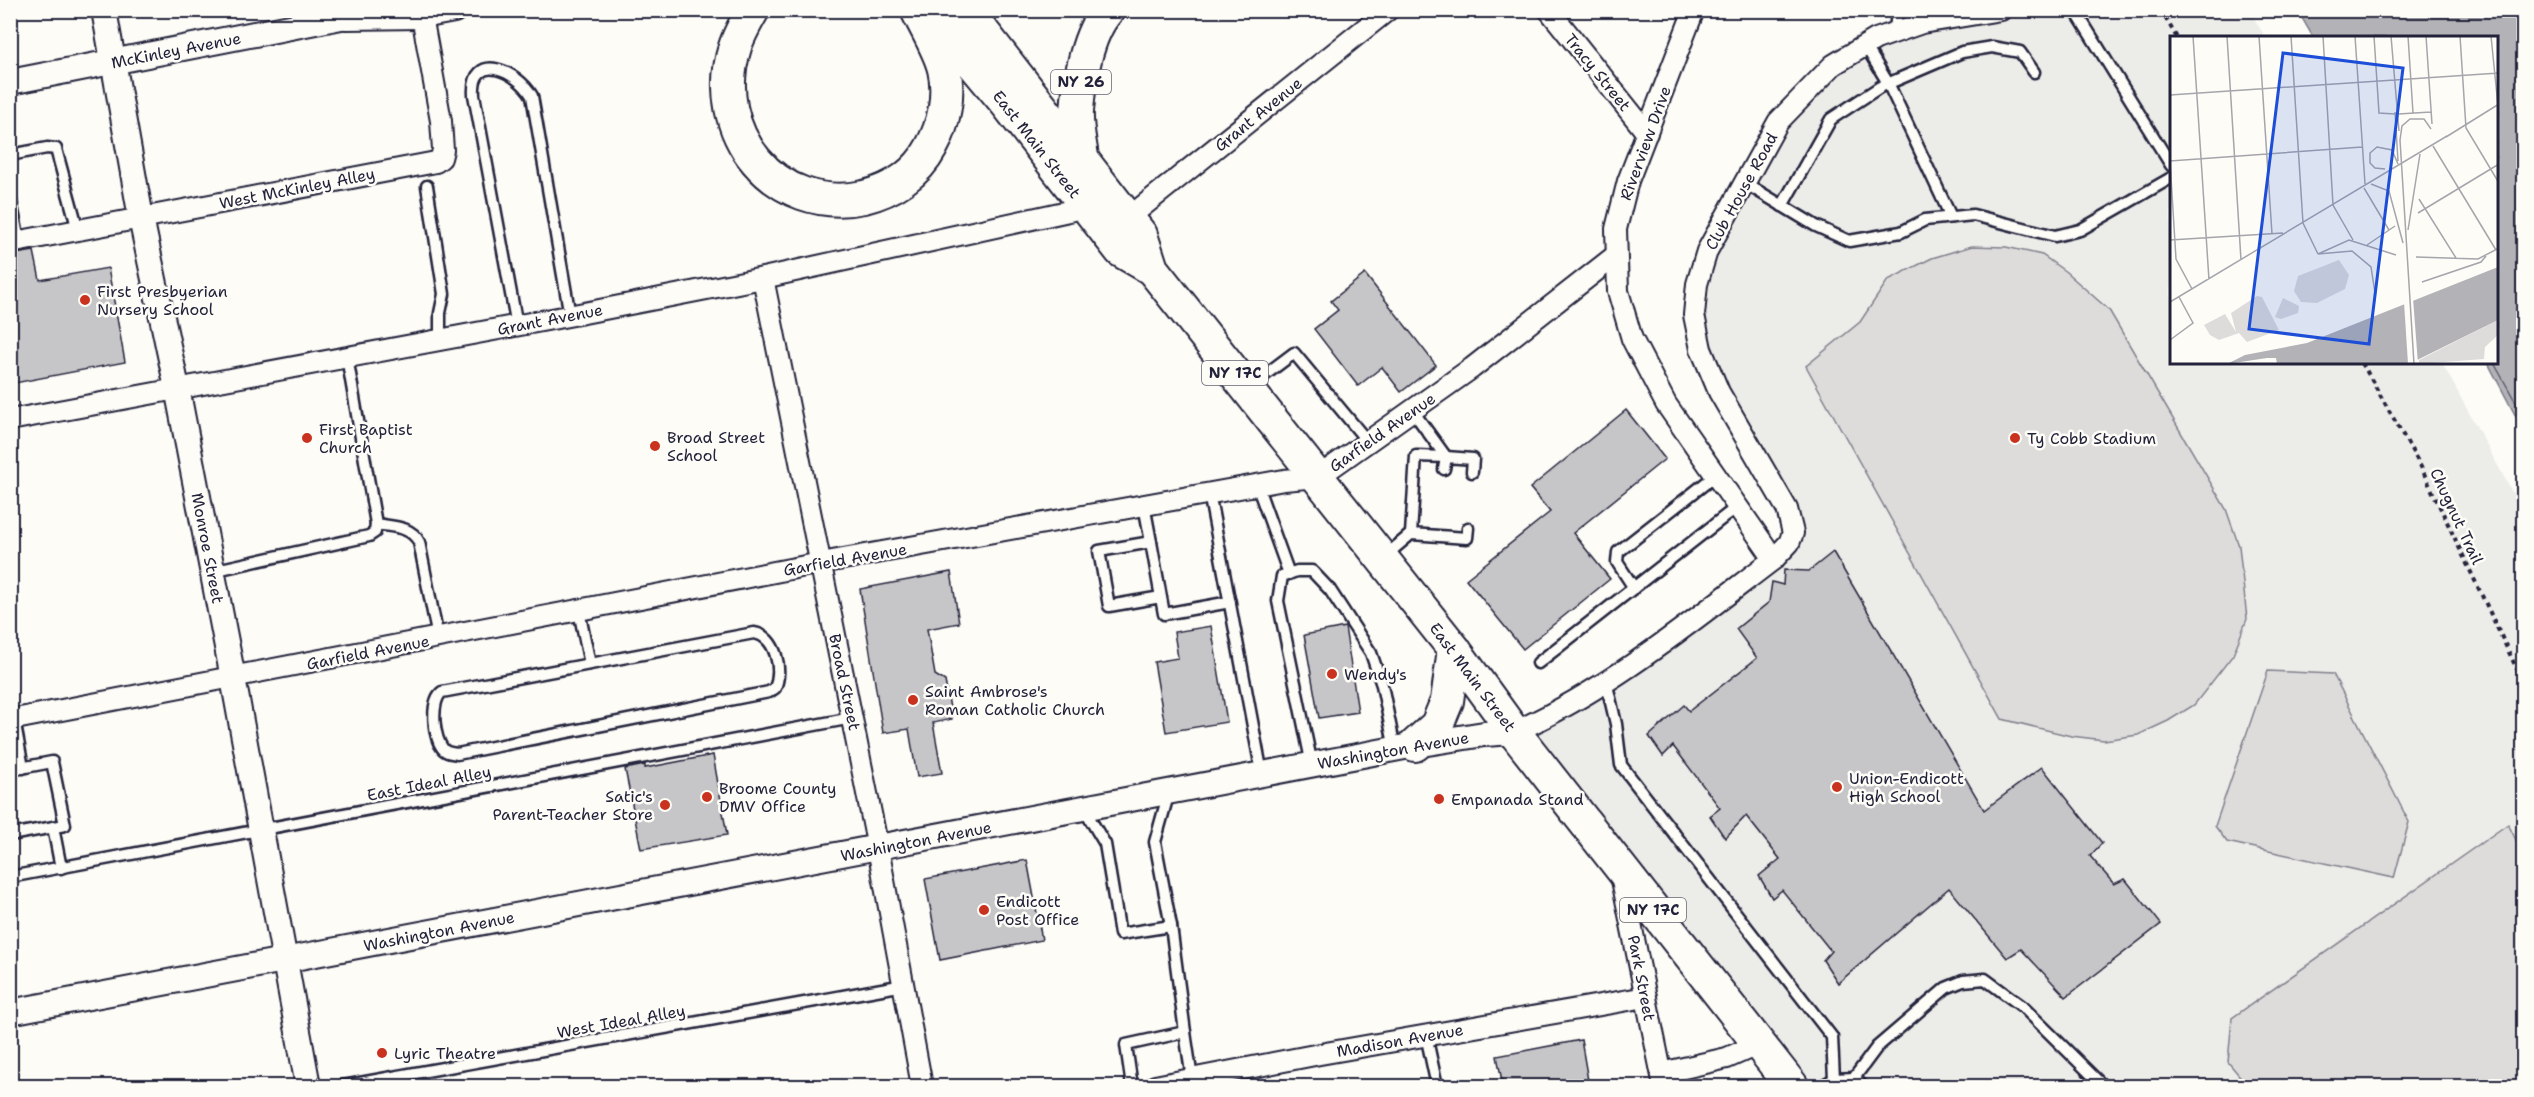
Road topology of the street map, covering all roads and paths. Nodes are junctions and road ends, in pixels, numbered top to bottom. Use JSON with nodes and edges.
{"nodes":[{"id":1,"x":104,"y":10,"type":"edge"},
{"id":2,"x":454,"y":10,"type":"edge"},
{"id":3,"x":753,"y":10,"type":"edge"},
{"id":4,"x":917,"y":10,"type":"edge"},
{"id":5,"x":929,"y":10,"type":"edge"},
{"id":6,"x":966,"y":10,"type":"edge"},
{"id":7,"x":1108,"y":10,"type":"edge"},
{"id":8,"x":1388,"y":10,"type":"edge"},
{"id":9,"x":1548,"y":10,"type":"edge"},
{"id":10,"x":1694,"y":10,"type":"edge"},
{"id":11,"x":1897,"y":10,"type":"edge"},
{"id":12,"x":2075,"y":10,"type":"edge"},
{"id":13,"x":2161,"y":10,"type":"edge"},
{"id":14,"x":2000,"y":11,"type":"edge"},
{"id":15,"x":351,"y":14,"type":"edge"},
{"id":16,"x":1951,"y":14,"type":"edge"},
{"id":17,"x":422,"y":16,"type":"junction"},
{"id":18,"x":1895,"y":32,"type":"junction"},
{"id":19,"x":2176,"y":36,"type":"edge"},
{"id":20,"x":1865,"y":45,"type":"junction"},
{"id":21,"x":113,"y":62,"type":"junction"},
{"id":22,"x":2034,"y":72,"type":"dead end"},
{"id":23,"x":10,"y":82,"type":"edge"},
{"id":24,"x":1888,"y":83,"type":"junction"},
{"id":25,"x":1647,"y":133,"type":"junction"},
{"id":26,"x":10,"y":155,"type":"edge"},
{"id":27,"x":1082,"y":158,"type":"junction"},
{"id":28,"x":2170,"y":163,"type":"edge"},
{"id":29,"x":2170,"y":179,"type":"edge"},
{"id":30,"x":1743,"y":182,"type":"junction"},
{"id":31,"x":427,"y":186,"type":"dead end"},
{"id":32,"x":10,"y":196,"type":"edge"},
{"id":33,"x":1782,"y":206,"type":"junction"},
{"id":34,"x":1087,"y":207,"type":"junction"},
{"id":35,"x":1951,"y":217,"type":"junction"},
{"id":36,"x":141,"y":218,"type":"junction"},
{"id":37,"x":1128,"y":218,"type":"junction"},
{"id":38,"x":78,"y":230,"type":"junction"},
{"id":39,"x":15,"y":242,"type":"edge"},
{"id":40,"x":1615,"y":256,"type":"junction"},
{"id":41,"x":1152,"y":269,"type":"junction"},
{"id":42,"x":763,"y":278,"type":"junction"},
{"id":43,"x":570,"y":316,"type":"junction"},
{"id":44,"x":517,"y":326,"type":"junction"},
{"id":45,"x":440,"y":340,"type":"junction"},
{"id":46,"x":347,"y":357,"type":"junction"},
{"id":47,"x":2363,"y":364,"type":"edge"},
{"id":48,"x":177,"y":388,"type":"junction"},
{"id":49,"x":1247,"y":388,"type":"junction"},
{"id":50,"x":1412,"y":410,"type":"junction"},
{"id":51,"x":10,"y":420,"type":"edge"},
{"id":52,"x":1367,"y":441,"type":"junction"},
{"id":53,"x":1446,"y":457,"type":"junction"},
{"id":54,"x":1444,"y":469,"type":"dead end"},
{"id":55,"x":1472,"y":472,"type":"dead end"},
{"id":56,"x":1716,"y":475,"type":"junction"},
{"id":57,"x":1318,"y":477,"type":"junction"},
{"id":58,"x":1257,"y":485,"type":"junction"},
{"id":59,"x":1209,"y":494,"type":"junction"},
{"id":60,"x":1144,"y":505,"type":"junction"},
{"id":61,"x":1738,"y":507,"type":"junction"},
{"id":62,"x":376,"y":524,"type":"junction"},
{"id":63,"x":1468,"y":528,"type":"dead end"},
{"id":64,"x":1411,"y":534,"type":"junction"},
{"id":65,"x":1151,"y":542,"type":"junction"},
{"id":66,"x":1382,"y":559,"type":"junction"},
{"id":67,"x":1774,"y":559,"type":"junction"},
{"id":68,"x":821,"y":563,"type":"junction"},
{"id":69,"x":212,"y":571,"type":"junction"},
{"id":70,"x":1289,"y":574,"type":"junction"},
{"id":71,"x":1634,"y":588,"type":"junction"},
{"id":72,"x":1161,"y":597,"type":"junction"},
{"id":73,"x":1230,"y":602,"type":"junction"},
{"id":74,"x":579,"y":610,"type":"junction"},
{"id":75,"x":438,"y":638,"type":"junction"},
{"id":76,"x":1454,"y":649,"type":"junction"},
{"id":77,"x":1538,"y":663,"type":"dead end"},
{"id":78,"x":590,"y":664,"type":"junction"},
{"id":79,"x":233,"y":678,"type":"junction"},
{"id":80,"x":1606,"y":681,"type":"junction"},
{"id":81,"x":2523,"y":684,"type":"edge"},
{"id":82,"x":852,"y":718,"type":"junction"},
{"id":83,"x":12,"y":719,"type":"edge"},
{"id":84,"x":1514,"y":732,"type":"junction"},
{"id":85,"x":1405,"y":747,"type":"junction"},
{"id":86,"x":1312,"y":765,"type":"junction"},
{"id":87,"x":23,"y":768,"type":"junction"},
{"id":88,"x":10,"y":770,"type":"edge"},
{"id":89,"x":1262,"y":774,"type":"junction"},
{"id":90,"x":1169,"y":792,"type":"junction"},
{"id":91,"x":1084,"y":809,"type":"junction"},
{"id":92,"x":53,"y":827,"type":"junction"},
{"id":93,"x":260,"y":831,"type":"junction"},
{"id":94,"x":10,"y":835,"type":"edge"},
{"id":95,"x":879,"y":848,"type":"junction"},
{"id":96,"x":61,"y":868,"type":"junction"},
{"id":97,"x":1620,"y":869,"type":"junction"},
{"id":98,"x":10,"y":877,"type":"edge"},
{"id":99,"x":1171,"y":926,"type":"junction"},
{"id":100,"x":284,"y":961,"type":"junction"},
{"id":101,"x":904,"y":985,"type":"junction"},
{"id":102,"x":1646,"y":997,"type":"junction"},
{"id":103,"x":10,"y":1012,"type":"edge"},
{"id":104,"x":1185,"y":1032,"type":"junction"},
{"id":105,"x":1426,"y":1035,"type":"junction"},
{"id":106,"x":1759,"y":1044,"type":"junction"},
{"id":107,"x":1854,"y":1078,"type":"junction"},
{"id":108,"x":1192,"y":1079,"type":"junction"},
{"id":109,"x":1834,"y":1079,"type":"junction"},
{"id":110,"x":1663,"y":1080,"type":"edge"},
{"id":111,"x":2099,"y":1085,"type":"edge"},
{"id":112,"x":308,"y":1086,"type":"edge"},
{"id":113,"x":343,"y":1086,"type":"edge"},
{"id":114,"x":922,"y":1086,"type":"edge"},
{"id":115,"x":1132,"y":1086,"type":"edge"},
{"id":116,"x":1155,"y":1086,"type":"edge"},
{"id":117,"x":1437,"y":1086,"type":"edge"},
{"id":118,"x":1792,"y":1086,"type":"edge"},
{"id":119,"x":1822,"y":1086,"type":"edge"},
{"id":120,"x":1863,"y":1086,"type":"edge"}],
"edges":[{"from":1,"to":21,"type":"street","name":"Monroe Street"},
{"from":2,"to":17,"type":"street","name":"McKinley Avenue"},
{"from":3,"to":4,"type":"main road"},
{"from":5,"to":34,"type":"main road","name":"East Main Street","number":"NY 17C"},
{"from":6,"to":27,"type":"main road","name":"East Main Street","number":"NY 17C"},
{"from":7,"to":27,"type":"main road","number":"NY 26"},
{"from":8,"to":37,"type":"street","name":"Grant Avenue"},
{"from":9,"to":25,"type":"street","name":"Tracy Street"},
{"from":10,"to":25,"type":"street","name":"Riverview Drive"},
{"from":11,"to":18,"type":"lane"},
{"from":12,"to":28,"type":"lane"},
{"from":13,"to":19,"type":"path"},
{"from":14,"to":16,"type":"street","name":"Club House Road"},
{"from":15,"to":17,"type":"street","name":"McKinley Avenue"},
{"from":15,"to":21,"type":"street","name":"McKinley Avenue"},
{"from":16,"to":18,"type":"street","name":"Club House Road"},
{"from":17,"to":36,"type":"street","name":"West McKinley Alley"},
{"from":18,"to":20,"type":"street","name":"Club House Road"},
{"from":20,"to":24,"type":"lane"},
{"from":20,"to":30,"type":"street","name":"Club House Road"},
{"from":21,"to":23,"type":"street","name":"McKinley Avenue"},
{"from":21,"to":36,"type":"street","name":"Monroe Street"},
{"from":22,"to":24,"type":"lane"},
{"from":24,"to":33,"type":"lane"},
{"from":24,"to":35,"type":"lane"},
{"from":25,"to":40,"type":"street","name":"Riverview Drive"},
{"from":26,"to":38,"type":"lane"},
{"from":27,"to":37,"type":"main road","name":"East Main Street","number":"NY 17C"},
{"from":29,"to":35,"type":"lane"},
{"from":30,"to":33,"type":"lane"},
{"from":30,"to":67,"type":"street","name":"Club House Road"},
{"from":31,"to":45,"type":"lane"},
{"from":32,"to":39,"type":"lane"},
{"from":33,"to":35,"type":"lane"},
{"from":34,"to":41,"type":"main road","name":"East Main Street","number":"NY 17C"},
{"from":34,"to":42,"type":"street","name":"Grant Avenue"},
{"from":36,"to":38,"type":"street","name":"West McKinley Alley"},
{"from":36,"to":48,"type":"street","name":"Monroe Street"},
{"from":37,"to":41,"type":"main road","name":"East Main Street","number":"NY 17C"},
{"from":38,"to":39,"type":"street","name":"West McKinley Alley"},
{"from":40,"to":50,"type":"street","name":"Garfield Avenue"},
{"from":40,"to":56,"type":"street","name":"Riverview Drive"},
{"from":41,"to":49,"type":"main road","name":"East Main Street","number":"NY 17C"},
{"from":42,"to":43,"type":"street","name":"Grant Avenue"},
{"from":42,"to":68,"type":"street","name":"Broad Street"},
{"from":43,"to":44,"type":"street","name":"Grant Avenue"},
{"from":43,"to":44,"type":"lane"},
{"from":44,"to":45,"type":"street","name":"Grant Avenue"},
{"from":45,"to":46,"type":"street","name":"Grant Avenue"},
{"from":46,"to":48,"type":"street","name":"Grant Avenue"},
{"from":46,"to":62,"type":"lane"},
{"from":47,"to":81,"type":"path","name":"Chugnut Trail"},
{"from":48,"to":51,"type":"street","name":"Grant Avenue"},
{"from":48,"to":69,"type":"street","name":"Monroe Street"},
{"from":49,"to":52,"type":"lane"},
{"from":49,"to":57,"type":"main road","name":"East Main Street","number":"NY 17C"},
{"from":50,"to":52,"type":"street","name":"Garfield Avenue"},
{"from":50,"to":53,"type":"lane"},
{"from":52,"to":57,"type":"street","name":"Garfield Avenue"},
{"from":53,"to":54,"type":"lane"},
{"from":53,"to":55,"type":"lane"},
{"from":53,"to":64,"type":"lane"},
{"from":56,"to":61,"type":"street","name":"Riverview Drive"},
{"from":56,"to":71,"type":"lane"},
{"from":57,"to":58,"type":"street","name":"Garfield Avenue"},
{"from":57,"to":66,"type":"main road","name":"East Main Street","number":"NY 17C"},
{"from":58,"to":59,"type":"street","name":"Garfield Avenue"},
{"from":58,"to":70,"type":"lane"},
{"from":59,"to":60,"type":"street","name":"Garfield Avenue"},
{"from":59,"to":73,"type":"lane"},
{"from":60,"to":65,"type":"lane"},
{"from":60,"to":68,"type":"street","name":"Garfield Avenue"},
{"from":61,"to":67,"type":"street","name":"Riverview Drive"},
{"from":61,"to":71,"type":"lane"},
{"from":62,"to":69,"type":"lane"},
{"from":62,"to":75,"type":"lane"},
{"from":63,"to":64,"type":"lane"},
{"from":64,"to":66,"type":"lane"},
{"from":65,"to":72,"type":"lane"},
{"from":65,"to":72,"type":"lane"},
{"from":66,"to":76,"type":"main road","name":"East Main Street","number":"NY 17C"},
{"from":67,"to":80,"type":"street","name":"Washington Avenue"},
{"from":68,"to":74,"type":"street","name":"Garfield Avenue"},
{"from":68,"to":82,"type":"street","name":"Broad Street"},
{"from":69,"to":79,"type":"street","name":"Monroe Street"},
{"from":70,"to":85,"type":"lane"},
{"from":70,"to":86,"type":"lane"},
{"from":71,"to":77,"type":"lane"},
{"from":72,"to":73,"type":"lane"},
{"from":73,"to":89,"type":"lane"},
{"from":74,"to":75,"type":"street","name":"Garfield Avenue"},
{"from":74,"to":78,"type":"lane"},
{"from":75,"to":79,"type":"street","name":"Garfield Avenue"},
{"from":76,"to":84,"type":"main road","name":"East Main Street","number":"NY 17C"},
{"from":76,"to":85,"type":"main road"},
{"from":78,"to":78,"type":"lane"},
{"from":79,"to":83,"type":"street","name":"Garfield Avenue"},
{"from":79,"to":93,"type":"street","name":"Monroe Street"},
{"from":80,"to":84,"type":"street","name":"Washington Avenue"},
{"from":80,"to":109,"type":"lane"},
{"from":82,"to":93,"type":"lane","name":"East Ideal Alley"},
{"from":82,"to":95,"type":"street","name":"Broad Street"},
{"from":83,"to":87,"type":"lane"},
{"from":84,"to":85,"type":"street","name":"Washington Avenue"},
{"from":84,"to":97,"type":"main road","name":"East Main Street","number":"NY 17C"},
{"from":85,"to":86,"type":"street","name":"Washington Avenue"},
{"from":86,"to":89,"type":"street","name":"Washington Avenue"},
{"from":87,"to":88,"type":"lane"},
{"from":87,"to":92,"type":"lane"},
{"from":89,"to":90,"type":"street","name":"Washington Avenue"},
{"from":90,"to":91,"type":"street","name":"Washington Avenue"},
{"from":90,"to":99,"type":"lane"},
{"from":91,"to":95,"type":"street","name":"Washington Avenue"},
{"from":91,"to":99,"type":"lane"},
{"from":92,"to":94,"type":"lane"},
{"from":92,"to":96,"type":"lane"},
{"from":93,"to":96,"type":"lane","name":"East Ideal Alley"},
{"from":93,"to":100,"type":"street","name":"Monroe Street"},
{"from":95,"to":100,"type":"street","name":"Washington Avenue"},
{"from":95,"to":101,"type":"street","name":"Broad Street"},
{"from":96,"to":98,"type":"lane","name":"East Ideal Alley"},
{"from":97,"to":102,"type":"street","name":"Park Street"},
{"from":97,"to":106,"type":"main road","name":"East Main Street","number":"NY 17C"},
{"from":99,"to":104,"type":"lane"},
{"from":100,"to":103,"type":"street","name":"Washington Avenue"},
{"from":100,"to":112,"type":"street","name":"Monroe Street"},
{"from":101,"to":113,"type":"lane","name":"West Ideal Alley"},
{"from":101,"to":114,"type":"street","name":"Broad Street"},
{"from":102,"to":105,"type":"street","name":"Madison Avenue"},
{"from":102,"to":110,"type":"street","name":"Park Street"},
{"from":104,"to":108,"type":"lane"},
{"from":104,"to":115,"type":"lane"},
{"from":105,"to":108,"type":"street","name":"Madison Avenue"},
{"from":105,"to":117,"type":"lane"},
{"from":106,"to":110,"type":"street"},
{"from":106,"to":118,"type":"main road","name":"East Main Street","number":"NY 17C"},
{"from":107,"to":109,"type":"lane"},
{"from":107,"to":111,"type":"lane"},
{"from":107,"to":120,"type":"lane"},
{"from":108,"to":116,"type":"street","name":"Madison Avenue"},
{"from":109,"to":119,"type":"lane"}]}
